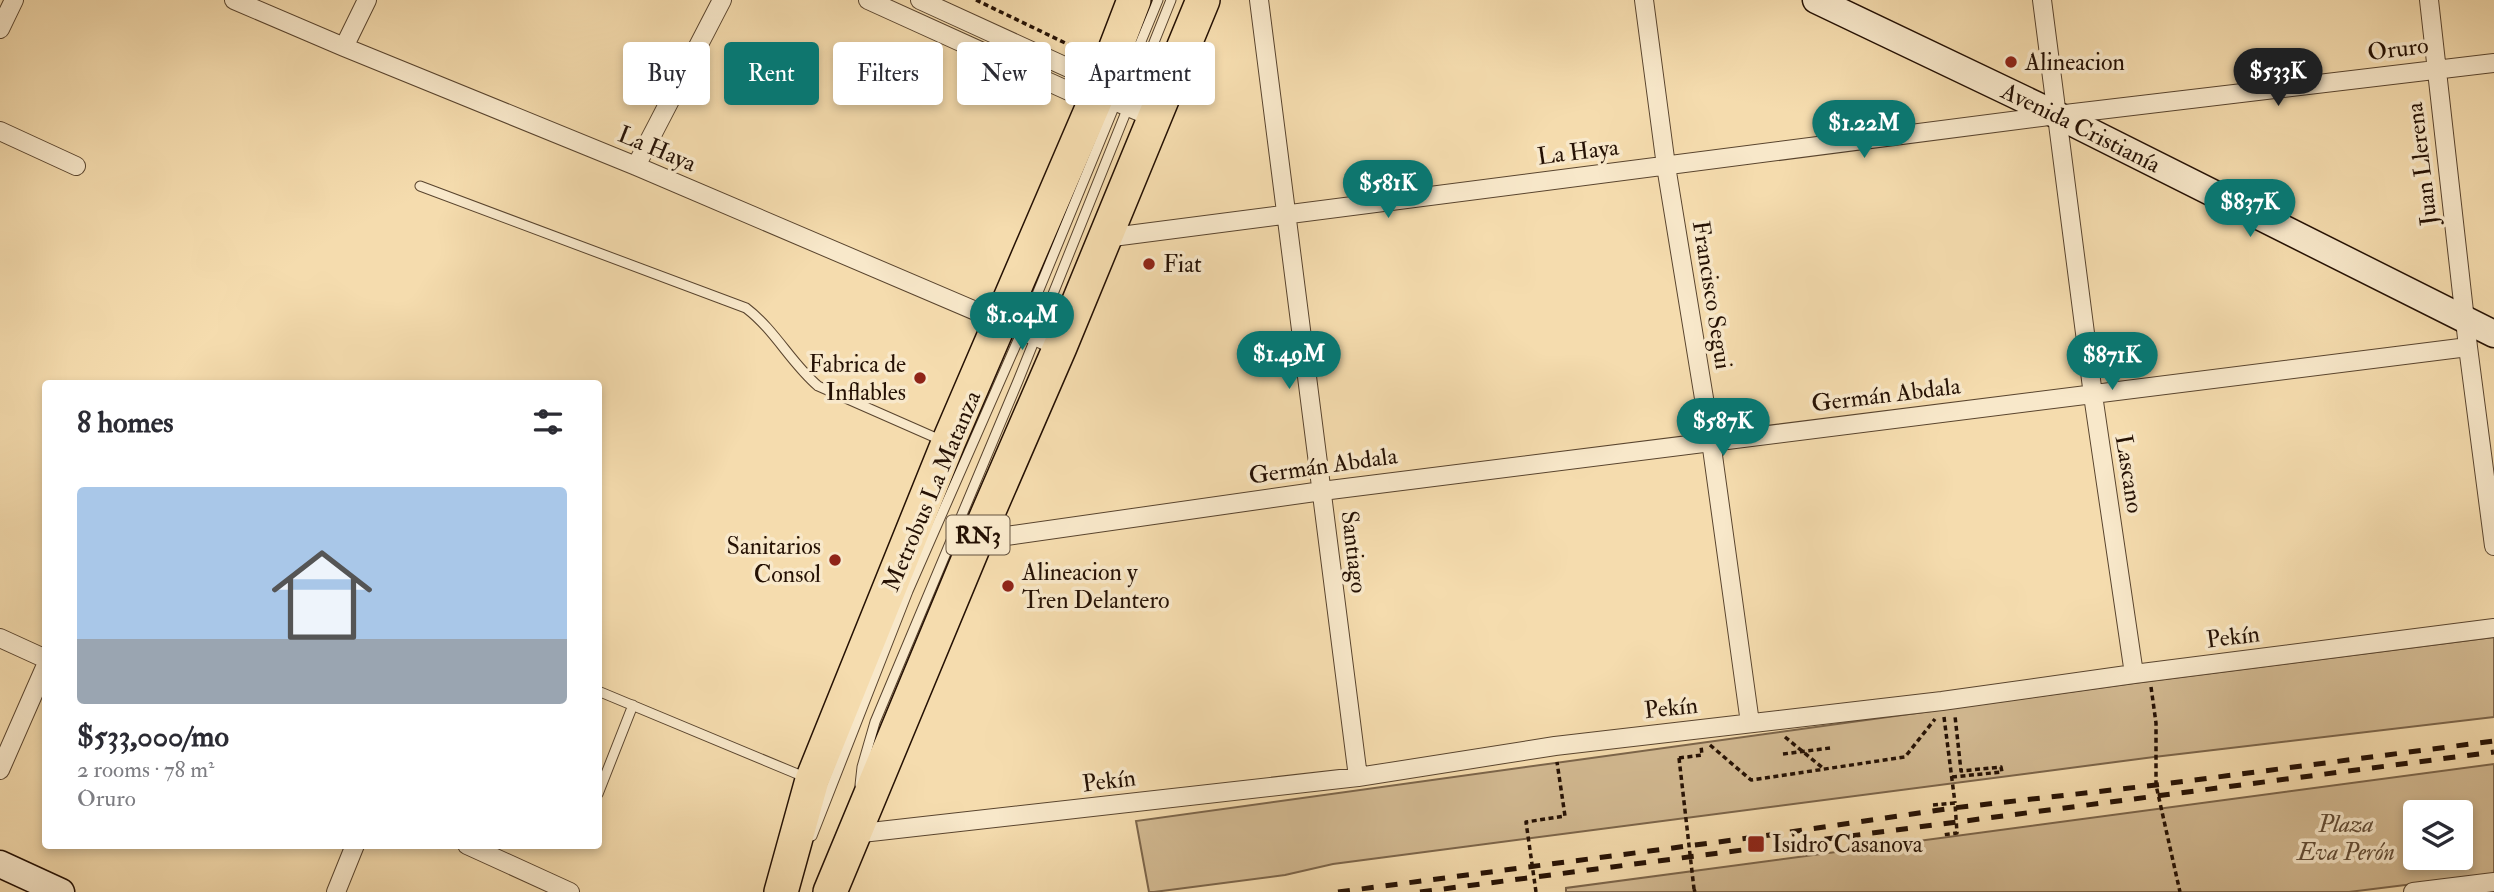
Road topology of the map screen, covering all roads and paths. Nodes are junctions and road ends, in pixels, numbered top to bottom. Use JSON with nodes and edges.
{"nodes":[{"id":1,"x":14,"y":0,"type":"edge"},
{"id":2,"x":234,"y":0,"type":"edge"},
{"id":3,"x":367,"y":0,"type":"edge"},
{"id":4,"x":722,"y":0,"type":"edge"},
{"id":5,"x":868,"y":0,"type":"edge"},
{"id":6,"x":920,"y":0,"type":"edge"},
{"id":7,"x":975,"y":0,"type":"edge"},
{"id":8,"x":1134,"y":0,"type":"edge"},
{"id":9,"x":1158,"y":0,"type":"edge"},
{"id":10,"x":1171,"y":0,"type":"edge"},
{"id":11,"x":1203,"y":0,"type":"edge"},
{"id":12,"x":1259,"y":0,"type":"edge"},
{"id":13,"x":1644,"y":0,"type":"edge"},
{"id":14,"x":1816,"y":0,"type":"edge"},
{"id":15,"x":2042,"y":0,"type":"edge"},
{"id":16,"x":2429,"y":0,"type":"edge"},
{"id":17,"x":0,"y":29,"type":"edge"},
{"id":18,"x":1128,"y":42,"type":"edge"},
{"id":19,"x":1142,"y":42,"type":"edge"},
{"id":20,"x":1149,"y":42,"type":"edge"},
{"id":21,"x":1167,"y":42,"type":"edge"},
{"id":22,"x":344,"y":47,"type":"junction"},
{"id":23,"x":1065,"y":60,"type":"edge"},
{"id":24,"x":2494,"y":63,"type":"edge"},
{"id":25,"x":1065,"y":66,"type":"edge"},
{"id":26,"x":2436,"y":69,"type":"junction"},
{"id":27,"x":1065,"y":89,"type":"edge"},
{"id":28,"x":1118,"y":105,"type":"edge"},
{"id":29,"x":1120,"y":105,"type":"edge"},
{"id":30,"x":2057,"y":115,"type":"junction"},
{"id":31,"x":0,"y":131,"type":"edge"},
{"id":32,"x":76,"y":166,"type":"dead end"},
{"id":33,"x":636,"y":166,"type":"junction"},
{"id":34,"x":1666,"y":166,"type":"junction"},
{"id":35,"x":420,"y":186,"type":"dead end"},
{"id":36,"x":1286,"y":213,"type":"junction"},
{"id":37,"x":1105,"y":238,"type":"junction"},
{"id":38,"x":1029,"y":334,"type":"junction"},
{"id":39,"x":2494,"y":334,"type":"edge"},
{"id":40,"x":2466,"y":335,"type":"junction"},
{"id":41,"x":2093,"y":396,"type":"junction"},
{"id":42,"x":1711,"y":440,"type":"junction"},
{"id":43,"x":948,"y":443,"type":"junction"},
{"id":44,"x":1322,"y":491,"type":"junction"},
{"id":45,"x":978,"y":536,"type":"junction"},
{"id":46,"x":2494,"y":546,"type":"edge"},
{"id":47,"x":2494,"y":628,"type":"edge"},
{"id":48,"x":0,"y":638,"type":"edge"},
{"id":49,"x":42,"y":657,"type":"edge"},
{"id":50,"x":2141,"y":673,"type":"junction"},
{"id":51,"x":42,"y":674,"type":"edge"},
{"id":52,"x":602,"y":693,"type":"edge"},
{"id":53,"x":1953,"y":699,"type":"junction"},
{"id":54,"x":633,"y":705,"type":"junction"},
{"id":55,"x":1759,"y":722,"type":"junction"},
{"id":56,"x":1700,"y":737,"type":"dead end"},
{"id":57,"x":1555,"y":746,"type":"junction"},
{"id":58,"x":1830,"y":748,"type":"dead end"},
{"id":59,"x":1803,"y":752,"type":"junction"},
{"id":60,"x":1783,"y":754,"type":"dead end"},
{"id":61,"x":1702,"y":755,"type":"dead end"},
{"id":62,"x":0,"y":769,"type":"edge"},
{"id":63,"x":1824,"y":769,"type":"junction"},
{"id":64,"x":1358,"y":776,"type":"junction"},
{"id":65,"x":1952,"y":777,"type":"junction"},
{"id":66,"x":812,"y":780,"type":"junction"},
{"id":67,"x":602,"y":784,"type":"edge"},
{"id":68,"x":1955,"y":803,"type":"junction"},
{"id":69,"x":1933,"y":805,"type":"dead end"},
{"id":70,"x":853,"y":834,"type":"junction"},
{"id":71,"x":1942,"y":835,"type":"dead end"},
{"id":72,"x":807,"y":846,"type":"dead end"},
{"id":73,"x":353,"y":849,"type":"edge"},
{"id":74,"x":476,"y":849,"type":"edge"},
{"id":75,"x":0,"y":864,"type":"edge"},
{"id":76,"x":789,"y":876,"type":"edge"},
{"id":77,"x":2494,"y":882,"type":"edge"},
{"id":78,"x":1695,"y":890,"type":"edge"},
{"id":79,"x":61,"y":892,"type":"edge"},
{"id":80,"x":336,"y":892,"type":"edge"},
{"id":81,"x":570,"y":892,"type":"edge"},
{"id":82,"x":830,"y":892,"type":"edge"},
{"id":83,"x":1536,"y":892,"type":"edge"},
{"id":84,"x":2180,"y":892,"type":"edge"},
{"id":85,"x":2413,"y":892,"type":"edge"}],
"edges":[{"from":1,"to":17,"type":"street"},
{"from":2,"to":22,"type":"street","name":"La Haya"},
{"from":3,"to":22,"type":"street"},
{"from":4,"to":33,"type":"street"},
{"from":5,"to":27,"type":"street"},
{"from":6,"to":25,"type":"street"},
{"from":7,"to":23,"type":"path"},
{"from":8,"to":18,"type":"highway","number":"RN3"},
{"from":9,"to":19,"type":"lane"},
{"from":10,"to":20,"type":"lane"},
{"from":11,"to":21,"type":"highway","number":"RN3"},
{"from":12,"to":36,"type":"street","name":"Santiago"},
{"from":13,"to":34,"type":"street","name":"Francisco Segui"},
{"from":14,"to":30,"type":"main road","name":"Avenida Cristianía"},
{"from":15,"to":30,"type":"street","name":"Lascano"},
{"from":16,"to":26,"type":"street","name":"Juan Llerena"},
{"from":22,"to":33,"type":"street","name":"La Haya"},
{"from":24,"to":26,"type":"street","name":"Oruro"},
{"from":26,"to":30,"type":"street","name":"Oruro"},
{"from":26,"to":40,"type":"street","name":"Juan Llerena"},
{"from":28,"to":38,"type":"highway","number":"RN3"},
{"from":29,"to":37,"type":"highway","number":"RN3"},
{"from":30,"to":34,"type":"street","name":"La Haya"},
{"from":30,"to":40,"type":"main road","name":"Avenida Cristianía"},
{"from":30,"to":41,"type":"street","name":"Lascano"},
{"from":31,"to":32,"type":"street"},
{"from":33,"to":38,"type":"street","name":"La Haya"},
{"from":34,"to":36,"type":"street","name":"La Haya"},
{"from":34,"to":42,"type":"street","name":"Francisco Segui"},
{"from":35,"to":43,"type":"lane"},
{"from":36,"to":37,"type":"street","name":"La Haya"},
{"from":36,"to":44,"type":"street","name":"Santiago"},
{"from":37,"to":38,"type":"highway","number":"RN3"},
{"from":38,"to":43,"type":"highway","number":"RN3"},
{"from":38,"to":45,"type":"highway","number":"RN3"},
{"from":38,"to":70,"type":"lane","name":"Metrobus La Matanza"},
{"from":38,"to":72,"type":"lane","name":"Metrobus La Matanza"},
{"from":39,"to":40,"type":"main road","name":"Avenida Cristianía"},
{"from":40,"to":41,"type":"street","name":"Germán Abdala"},
{"from":40,"to":46,"type":"street","name":"Juan Llerena"},
{"from":41,"to":42,"type":"street","name":"Germán Abdala"},
{"from":41,"to":50,"type":"street","name":"Lascano"},
{"from":42,"to":44,"type":"street","name":"Germán Abdala"},
{"from":42,"to":55,"type":"street","name":"Francisco Segui"},
{"from":43,"to":66,"type":"highway","number":"RN3"},
{"from":44,"to":45,"type":"street","name":"Germán Abdala"},
{"from":44,"to":64,"type":"street","name":"Santiago"},
{"from":45,"to":70,"type":"highway","number":"RN3"},
{"from":47,"to":50,"type":"street","name":"Pekín"},
{"from":48,"to":49,"type":"street"},
{"from":50,"to":53,"type":"street","name":"Pekín"},
{"from":50,"to":84,"type":"path"},
{"from":51,"to":62,"type":"street"},
{"from":52,"to":54,"type":"lane"},
{"from":53,"to":55,"type":"street","name":"Pekín"},
{"from":53,"to":65,"type":"path"},
{"from":54,"to":66,"type":"lane"},
{"from":54,"to":67,"type":"lane"},
{"from":55,"to":57,"type":"street","name":"Pekín"},
{"from":55,"to":59,"type":"path"},
{"from":56,"to":63,"type":"path"},
{"from":57,"to":64,"type":"street","name":"Pekín"},
{"from":57,"to":83,"type":"path"},
{"from":58,"to":59,"type":"path"},
{"from":59,"to":60,"type":"path"},
{"from":59,"to":63,"type":"path"},
{"from":61,"to":78,"type":"path","bridge":true},
{"from":63,"to":65,"type":"path"},
{"from":64,"to":70,"type":"street","name":"Pekín"},
{"from":65,"to":68,"type":"path"},
{"from":66,"to":76,"type":"highway","number":"RN3"},
{"from":68,"to":69,"type":"path"},
{"from":68,"to":71,"type":"path"},
{"from":70,"to":82,"type":"highway","number":"RN3"},
{"from":73,"to":80,"type":"street"},
{"from":74,"to":81,"type":"street"},
{"from":75,"to":79,"type":"main road"},
{"from":77,"to":85,"type":"street"}]}
